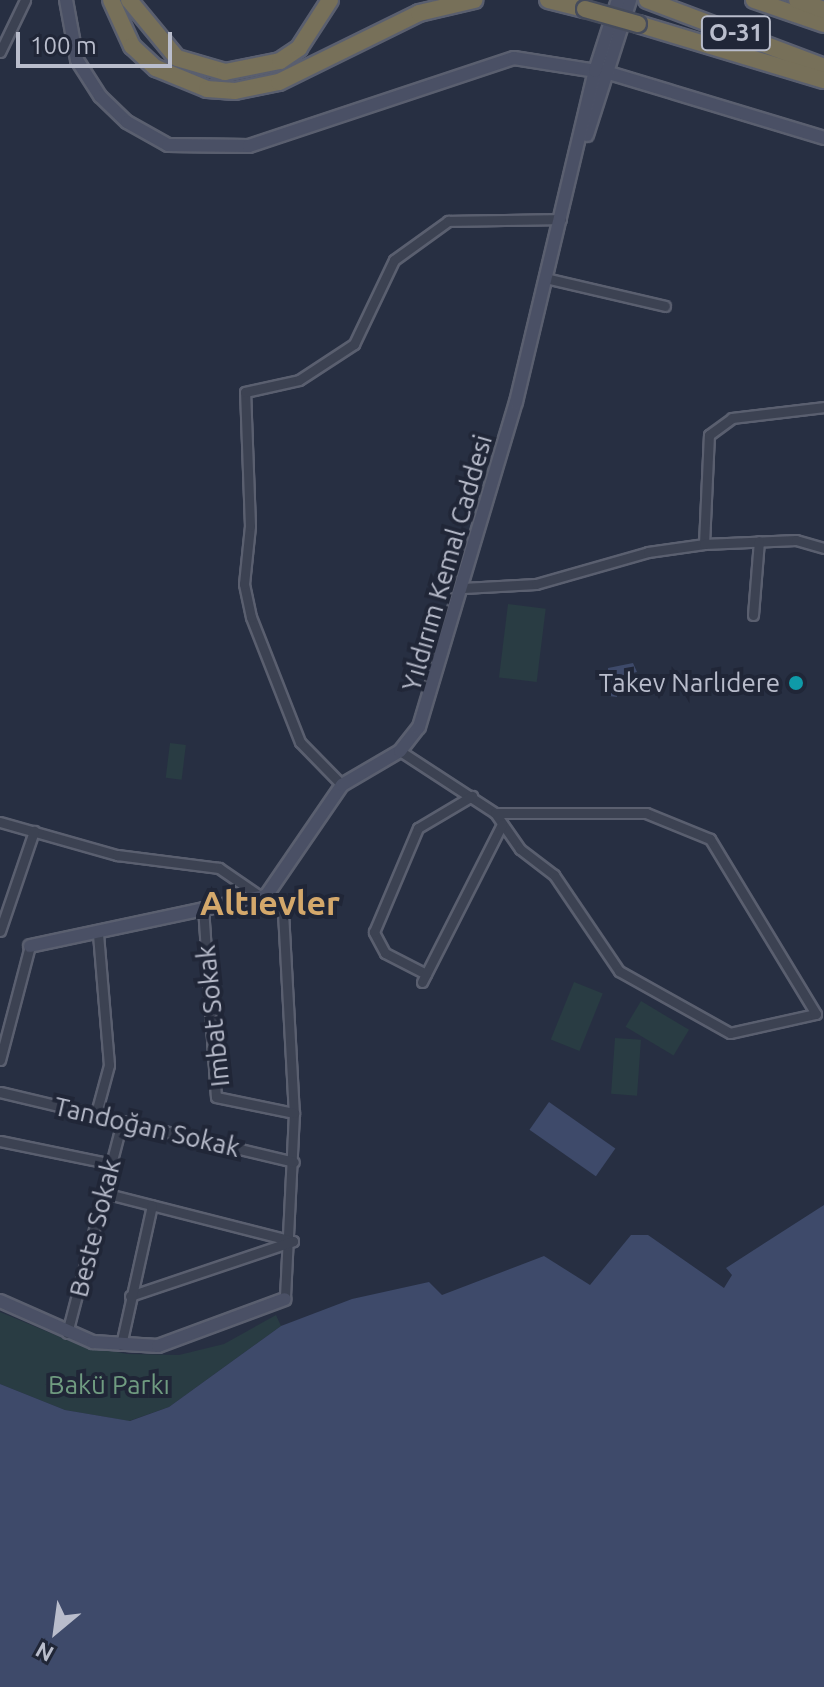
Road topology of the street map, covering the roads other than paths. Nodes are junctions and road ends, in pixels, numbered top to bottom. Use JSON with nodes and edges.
{"nodes":[{"id":1,"x":25,"y":0,"type":"edge"},
{"id":2,"x":66,"y":0,"type":"edge"},
{"id":3,"x":111,"y":0,"type":"edge"},
{"id":4,"x":129,"y":0,"type":"edge"},
{"id":5,"x":330,"y":0,"type":"edge"},
{"id":6,"x":475,"y":0,"type":"edge"},
{"id":7,"x":548,"y":0,"type":"edge"},
{"id":8,"x":618,"y":0,"type":"edge"},
{"id":9,"x":630,"y":0,"type":"edge"},
{"id":10,"x":647,"y":0,"type":"edge"},
{"id":11,"x":754,"y":0,"type":"edge"},
{"id":12,"x":797,"y":0,"type":"edge"},
{"id":13,"x":824,"y":10,"type":"edge"},
{"id":14,"x":824,"y":24,"type":"edge"},
{"id":15,"x":0,"y":52,"type":"edge"},
{"id":16,"x":824,"y":67,"type":"edge"},
{"id":17,"x":595,"y":71,"type":"junction"},
{"id":18,"x":609,"y":73,"type":"junction"},
{"id":19,"x":824,"y":80,"type":"edge"},
{"id":20,"x":824,"y":138,"type":"edge"},
{"id":21,"x":570,"y":183,"type":"junction"},
{"id":22,"x":561,"y":219,"type":"junction"},
{"id":23,"x":549,"y":279,"type":"junction"},
{"id":24,"x":665,"y":306,"type":"dead end"},
{"id":25,"x":824,"y":407,"type":"edge"},
{"id":26,"x":759,"y":541,"type":"junction"},
{"id":27,"x":704,"y":544,"type":"junction"},
{"id":28,"x":824,"y":548,"type":"edge"},
{"id":29,"x":463,"y":588,"type":"junction"},
{"id":30,"x":753,"y":615,"type":"dead end"},
{"id":31,"x":400,"y":751,"type":"junction"},
{"id":32,"x":342,"y":785,"type":"junction"},
{"id":33,"x":472,"y":796,"type":"junction"},
{"id":34,"x":495,"y":813,"type":"junction"},
{"id":35,"x":0,"y":822,"type":"edge"},
{"id":36,"x":502,"y":824,"type":"junction"},
{"id":37,"x":34,"y":831,"type":"junction"},
{"id":38,"x":266,"y":896,"type":"junction"},
{"id":39,"x":203,"y":907,"type":"junction"},
{"id":40,"x":0,"y":931,"type":"edge"},
{"id":41,"x":98,"y":935,"type":"junction"},
{"id":42,"x":30,"y":946,"type":"joint"},
{"id":43,"x":0,"y":1060,"type":"edge"},
{"id":44,"x":0,"y":1092,"type":"edge"},
{"id":45,"x":294,"y":1113,"type":"junction"},
{"id":46,"x":95,"y":1117,"type":"junction"},
{"id":47,"x":122,"y":1122,"type":"junction"},
{"id":48,"x":0,"y":1141,"type":"edge"},
{"id":49,"x":294,"y":1162,"type":"junction"},
{"id":50,"x":112,"y":1164,"type":"junction"},
{"id":51,"x":104,"y":1193,"type":"junction"},
{"id":52,"x":152,"y":1205,"type":"junction"},
{"id":53,"x":293,"y":1241,"type":"junction"},
{"id":54,"x":130,"y":1296,"type":"junction"},
{"id":55,"x":285,"y":1299,"type":"joint"},
{"id":56,"x":0,"y":1301,"type":"edge"},
{"id":57,"x":67,"y":1333,"type":"junction"},
{"id":58,"x":121,"y":1345,"type":"junction"}],
"edges":[{"from":1,"to":15,"type":"street"},
{"from":2,"to":17,"type":"street"},
{"from":3,"to":6,"type":"highway"},
{"from":4,"to":5,"type":"highway"},
{"from":7,"to":19,"type":"highway","bridge":true},
{"from":8,"to":17,"type":"street","name":"Yıldırım Kemal Caddesi"},
{"from":9,"to":18,"type":"street","name":"Yıldırım Kemal Caddesi"},
{"from":10,"to":16,"type":"highway","number":"O-31"},
{"from":11,"to":14,"type":"highway","number":"O-31"},
{"from":12,"to":13,"type":"highway"},
{"from":17,"to":18,"type":"street"},
{"from":17,"to":21,"type":"street","name":"Yıldırım Kemal Caddesi"},
{"from":18,"to":20,"type":"street"},
{"from":18,"to":21,"type":"street","name":"Yıldırım Kemal Caddesi"},
{"from":21,"to":22,"type":"street","name":"Yıldırım Kemal Caddesi"},
{"from":22,"to":23,"type":"street","name":"Yıldırım Kemal Caddesi"},
{"from":22,"to":32,"type":"street"},
{"from":23,"to":24,"type":"street"},
{"from":23,"to":29,"type":"street","name":"Yıldırım Kemal Caddesi"},
{"from":25,"to":27,"type":"street"},
{"from":26,"to":27,"type":"street"},
{"from":26,"to":28,"type":"street"},
{"from":26,"to":30,"type":"street"},
{"from":27,"to":29,"type":"street"},
{"from":29,"to":31,"type":"street","name":"Yıldırım Kemal Caddesi"},
{"from":31,"to":32,"type":"street","name":"Yıldırım Kemal Caddesi"},
{"from":31,"to":33,"type":"street"},
{"from":32,"to":38,"type":"street","name":"Yıldırım Kemal Caddesi"},
{"from":33,"to":34,"type":"street"},
{"from":33,"to":36,"type":"street"},
{"from":34,"to":36,"type":"street"},
{"from":34,"to":36,"type":"street"},
{"from":35,"to":37,"type":"street"},
{"from":37,"to":38,"type":"street"},
{"from":37,"to":40,"type":"street"},
{"from":38,"to":39,"type":"street"},
{"from":38,"to":45,"type":"street"},
{"from":39,"to":41,"type":"street"},
{"from":39,"to":45,"type":"street","name":"Imbat Sokak"},
{"from":41,"to":42,"type":"street"},
{"from":41,"to":46,"type":"street"},
{"from":42,"to":43,"type":"street"},
{"from":44,"to":46,"type":"street","name":"Tandoğan Sokak"},
{"from":45,"to":49,"type":"street"},
{"from":46,"to":47,"type":"street","name":"Tandoğan Sokak"},
{"from":47,"to":49,"type":"street","name":"Tandoğan Sokak"},
{"from":47,"to":50,"type":"street","name":"Beste Sokak"},
{"from":48,"to":50,"type":"street"},
{"from":49,"to":53,"type":"street"},
{"from":50,"to":51,"type":"street","name":"Beste Sokak"},
{"from":51,"to":52,"type":"street"},
{"from":51,"to":57,"type":"street","name":"Beste Sokak"},
{"from":52,"to":53,"type":"street"},
{"from":52,"to":54,"type":"street"},
{"from":53,"to":54,"type":"street"},
{"from":53,"to":55,"type":"street"},
{"from":54,"to":58,"type":"street"},
{"from":55,"to":58,"type":"street"},
{"from":56,"to":57,"type":"street"},
{"from":57,"to":58,"type":"street"}]}
